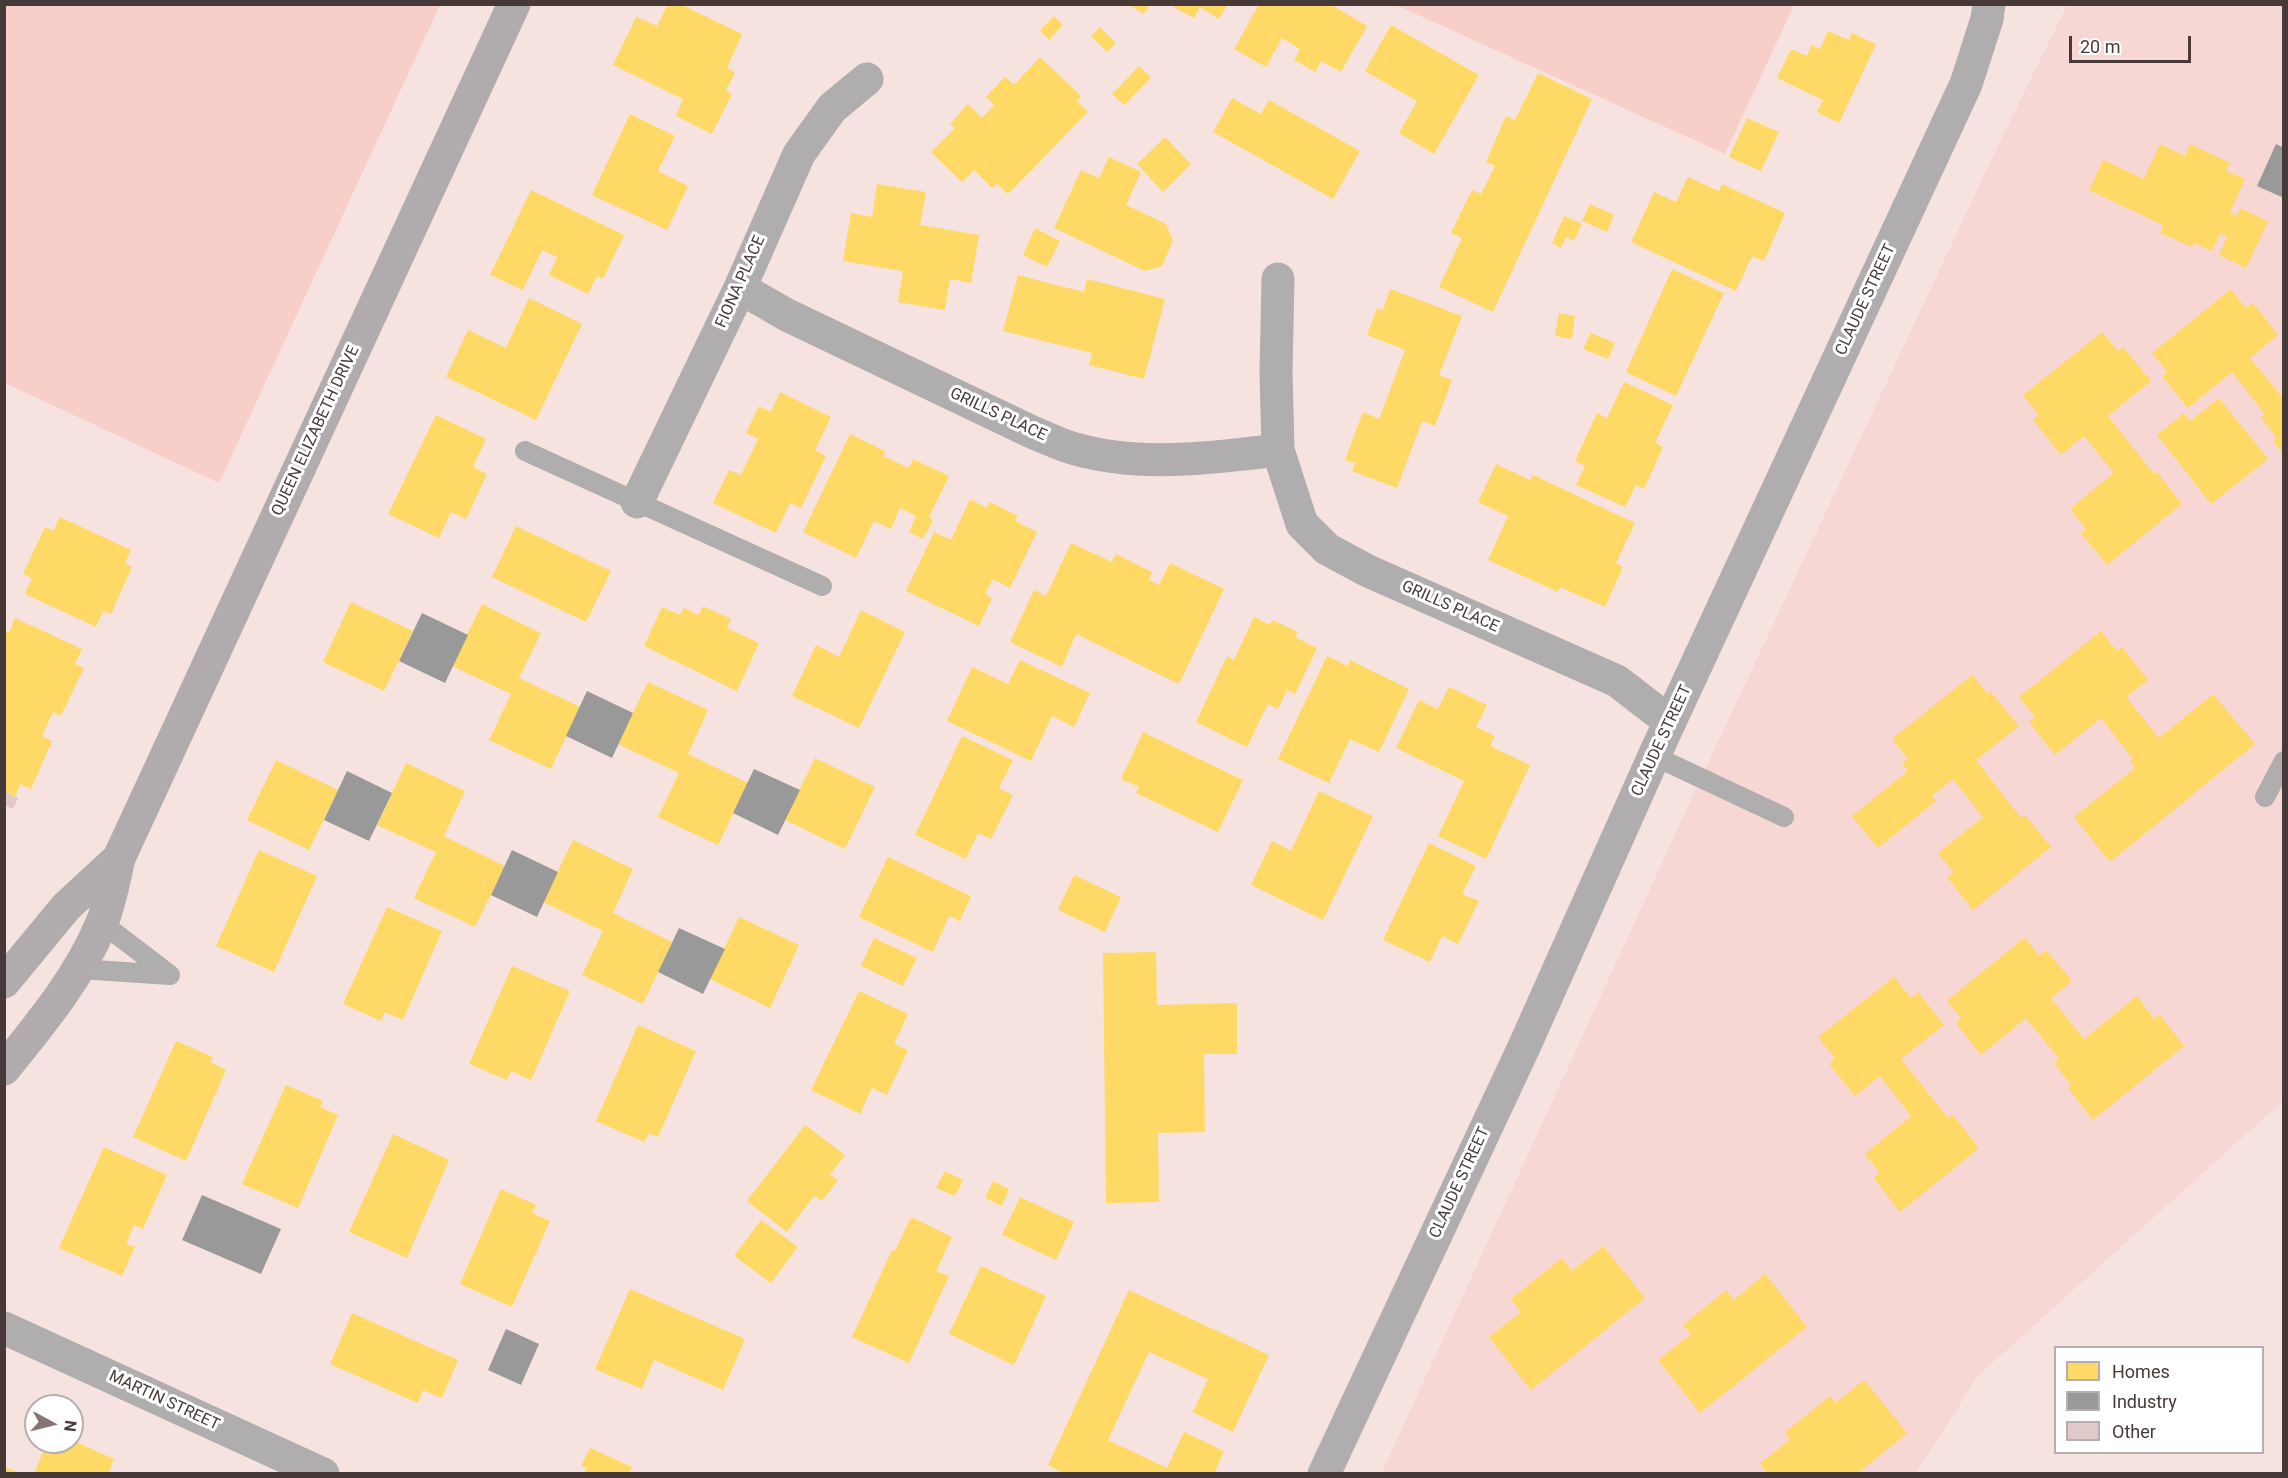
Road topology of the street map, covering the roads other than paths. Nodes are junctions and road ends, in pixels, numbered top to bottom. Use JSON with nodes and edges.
{"nodes":[{"id":1,"x":514,"y":4,"type":"edge"},
{"id":2,"x":1989,"y":4,"type":"edge"},
{"id":3,"x":867,"y":79,"type":"dead end"},
{"id":4,"x":1278,"y":279,"type":"dead end"},
{"id":5,"x":740,"y":288,"type":"junction"},
{"id":6,"x":1278,"y":450,"type":"junction"},
{"id":7,"x":525,"y":451,"type":"dead end"},
{"id":8,"x":637,"y":501,"type":"junction"},
{"id":9,"x":822,"y":586,"type":"dead end"},
{"id":10,"x":1670,"y":722,"type":"junction"},
{"id":11,"x":1654,"y":756,"type":"junction"},
{"id":12,"x":2283,"y":761,"type":"edge"},
{"id":13,"x":2265,"y":797,"type":"dead end"},
{"id":14,"x":1784,"y":818,"type":"dead end"},
{"id":15,"x":119,"y":858,"type":"junction"},
{"id":16,"x":102,"y":923,"type":"junction"},
{"id":17,"x":79,"y":969,"type":"junction"},
{"id":18,"x":4,"y":982,"type":"edge"},
{"id":19,"x":4,"y":1069,"type":"edge"},
{"id":20,"x":4,"y":1328,"type":"edge"},
{"id":21,"x":323,"y":1473,"type":"edge"},
{"id":22,"x":1325,"y":1473,"type":"edge"}],
"edges":[{"from":1,"to":15,"type":"main road","name":"QUEEN ELIZABETH DRIVE"},
{"from":2,"to":10,"type":"street","name":"CLAUDE STREET"},
{"from":3,"to":5,"type":"street","name":"FIONA PLACE"},
{"from":4,"to":6,"type":"street","name":"GRILLS PLACE"},
{"from":5,"to":6,"type":"street","name":"GRILLS PLACE"},
{"from":5,"to":8,"type":"street","name":"FIONA PLACE"},
{"from":6,"to":10,"type":"street","name":"GRILLS PLACE"},
{"from":7,"to":8,"type":"lane"},
{"from":8,"to":9,"type":"lane"},
{"from":10,"to":11,"type":"street","name":"CLAUDE STREET"},
{"from":11,"to":14,"type":"lane"},
{"from":11,"to":22,"type":"street","name":"CLAUDE STREET"},
{"from":12,"to":13,"type":"lane"},
{"from":15,"to":16,"type":"main road","name":"QUEEN ELIZABETH DRIVE"},
{"from":15,"to":18,"type":"main road","name":"QUEEN ELIZABETH DRIVE"},
{"from":16,"to":17,"type":"main road","name":"QUEEN ELIZABETH DRIVE"},
{"from":16,"to":17,"type":"lane"},
{"from":17,"to":19,"type":"main road","name":"QUEEN ELIZABETH DRIVE"},
{"from":20,"to":21,"type":"street","name":"MARTIN STREET"}]}
